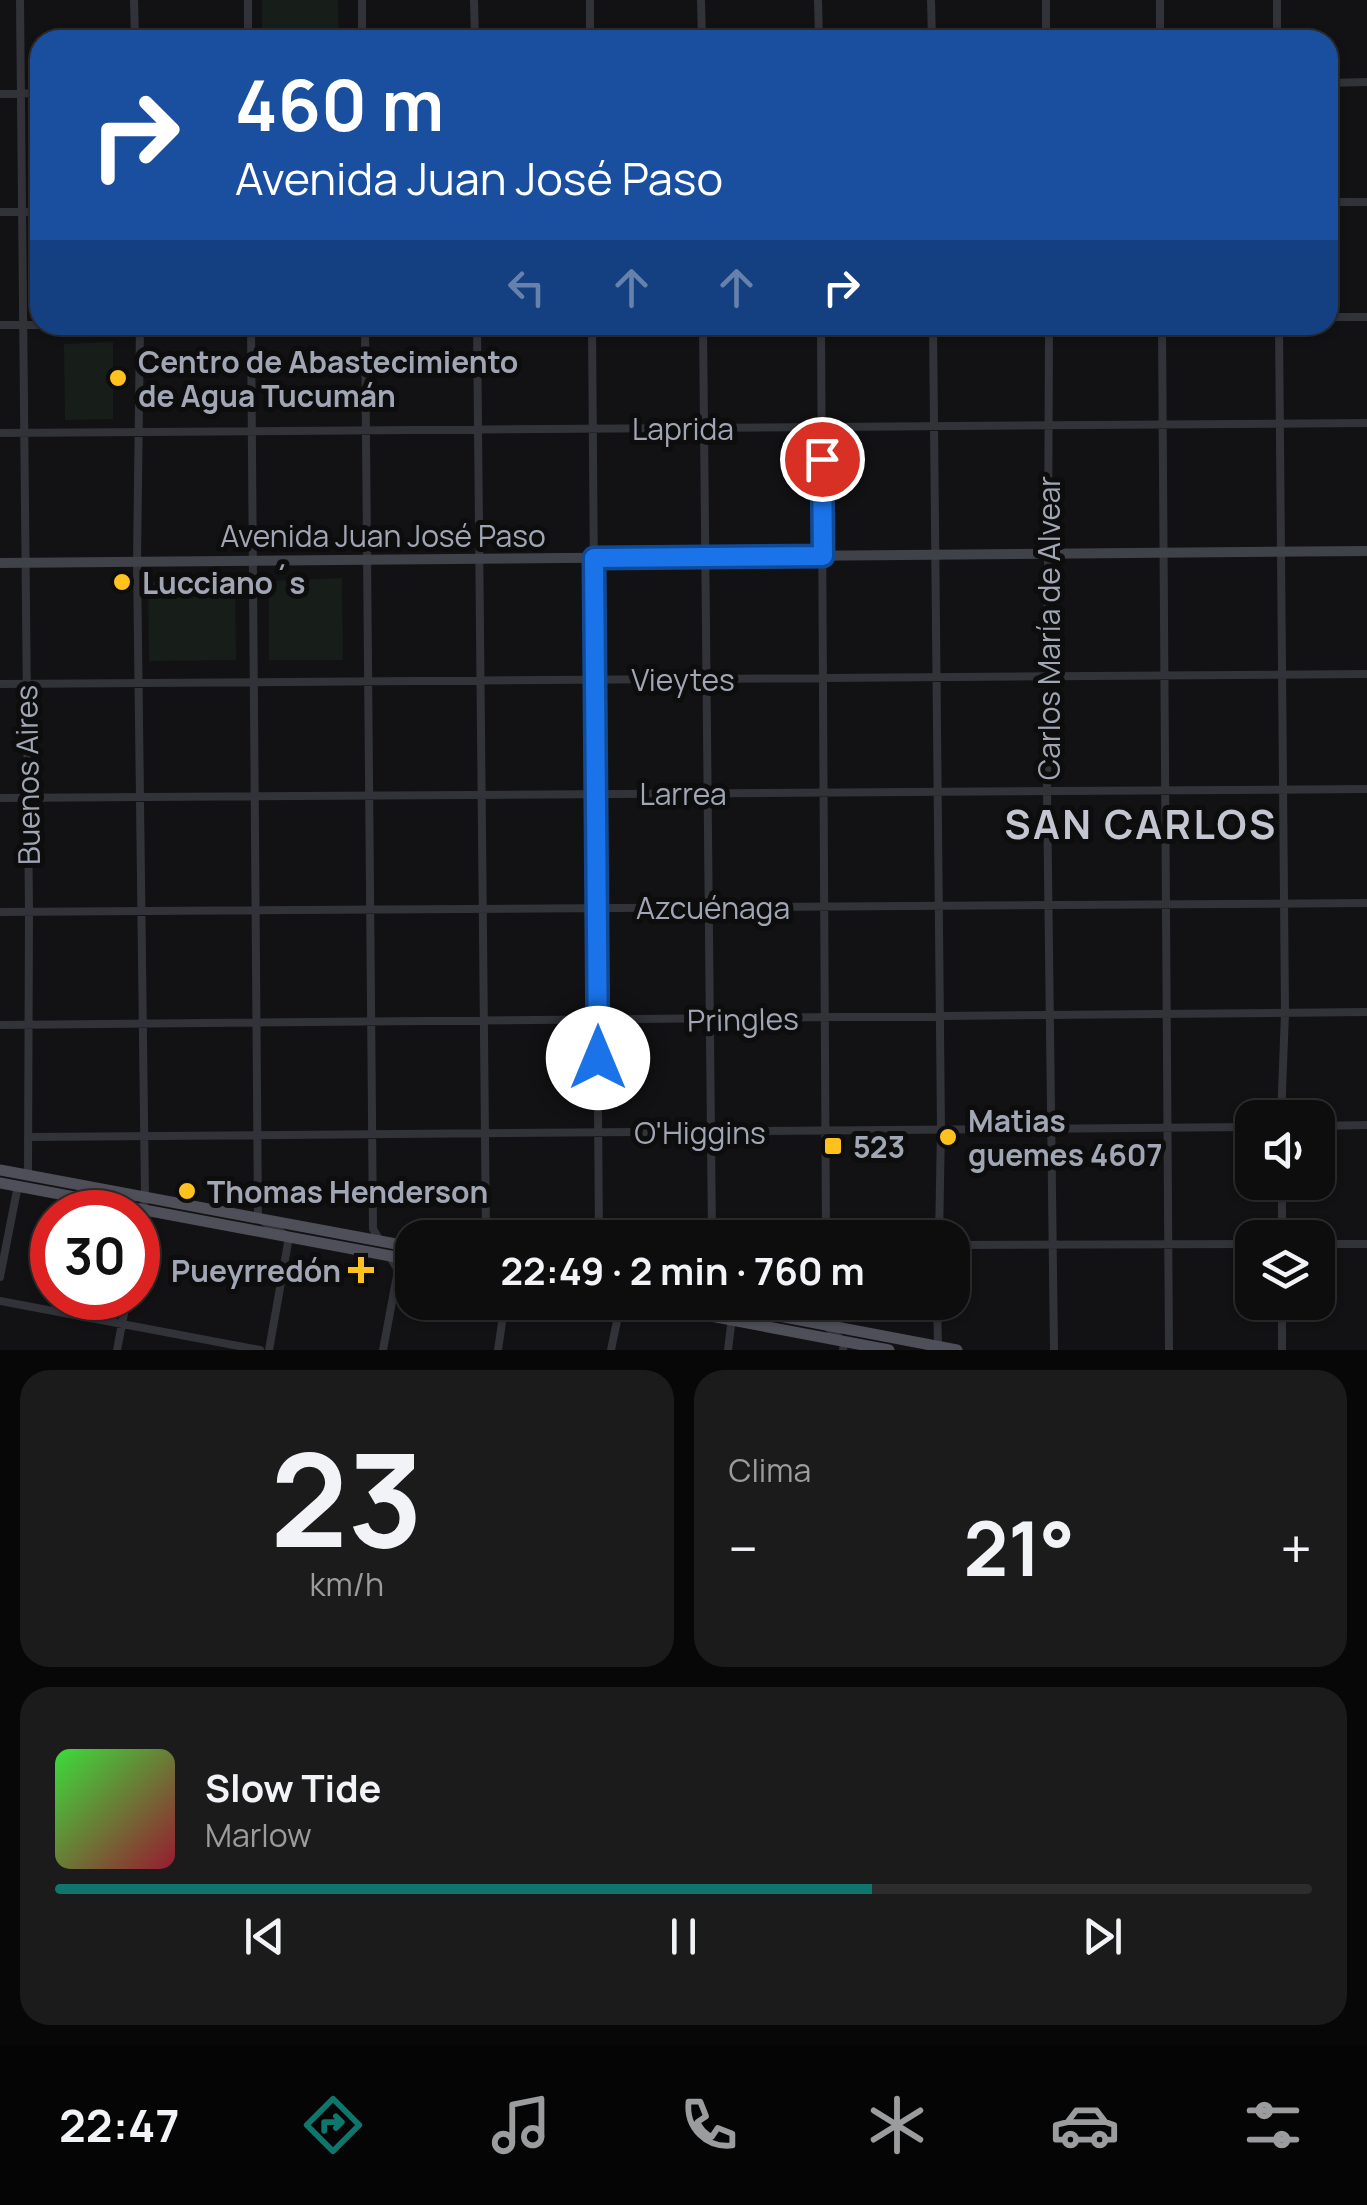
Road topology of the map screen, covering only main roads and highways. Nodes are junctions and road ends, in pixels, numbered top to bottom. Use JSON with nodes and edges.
{"nodes":[{"id":1,"x":1367,"y":551,"type":"edge"},
{"id":2,"x":0,"y":563,"type":"edge"},
{"id":3,"x":0,"y":1170,"type":"edge"},
{"id":4,"x":0,"y":1183,"type":"edge"},
{"id":5,"x":45,"y":1190,"type":"edge"},
{"id":6,"x":89,"y":1190,"type":"edge"},
{"id":7,"x":160,"y":1206,"type":"edge"},
{"id":8,"x":160,"y":1208,"type":"edge"},
{"id":9,"x":395,"y":1244,"type":"edge"},
{"id":10,"x":395,"y":1257,"type":"edge"},
{"id":11,"x":754,"y":1320,"type":"edge"},
{"id":12,"x":783,"y":1320,"type":"edge"},
{"id":13,"x":844,"y":1346,"type":"edge"},
{"id":14,"x":938,"y":1348,"type":"edge"},
{"id":15,"x":889,"y":1350,"type":"edge"},
{"id":16,"x":958,"y":1350,"type":"edge"}],
"edges":[{"from":1,"to":2,"type":"main road","name":"Avenida Juan José Paso"},
{"from":3,"to":6,"type":"main road"},
{"from":4,"to":5,"type":"main road"},
{"from":7,"to":9,"type":"main road"},
{"from":8,"to":10,"type":"main road"},
{"from":11,"to":13,"type":"main road"},
{"from":12,"to":14,"type":"main road"},
{"from":13,"to":15,"type":"main road"},
{"from":14,"to":16,"type":"main road"}]}
